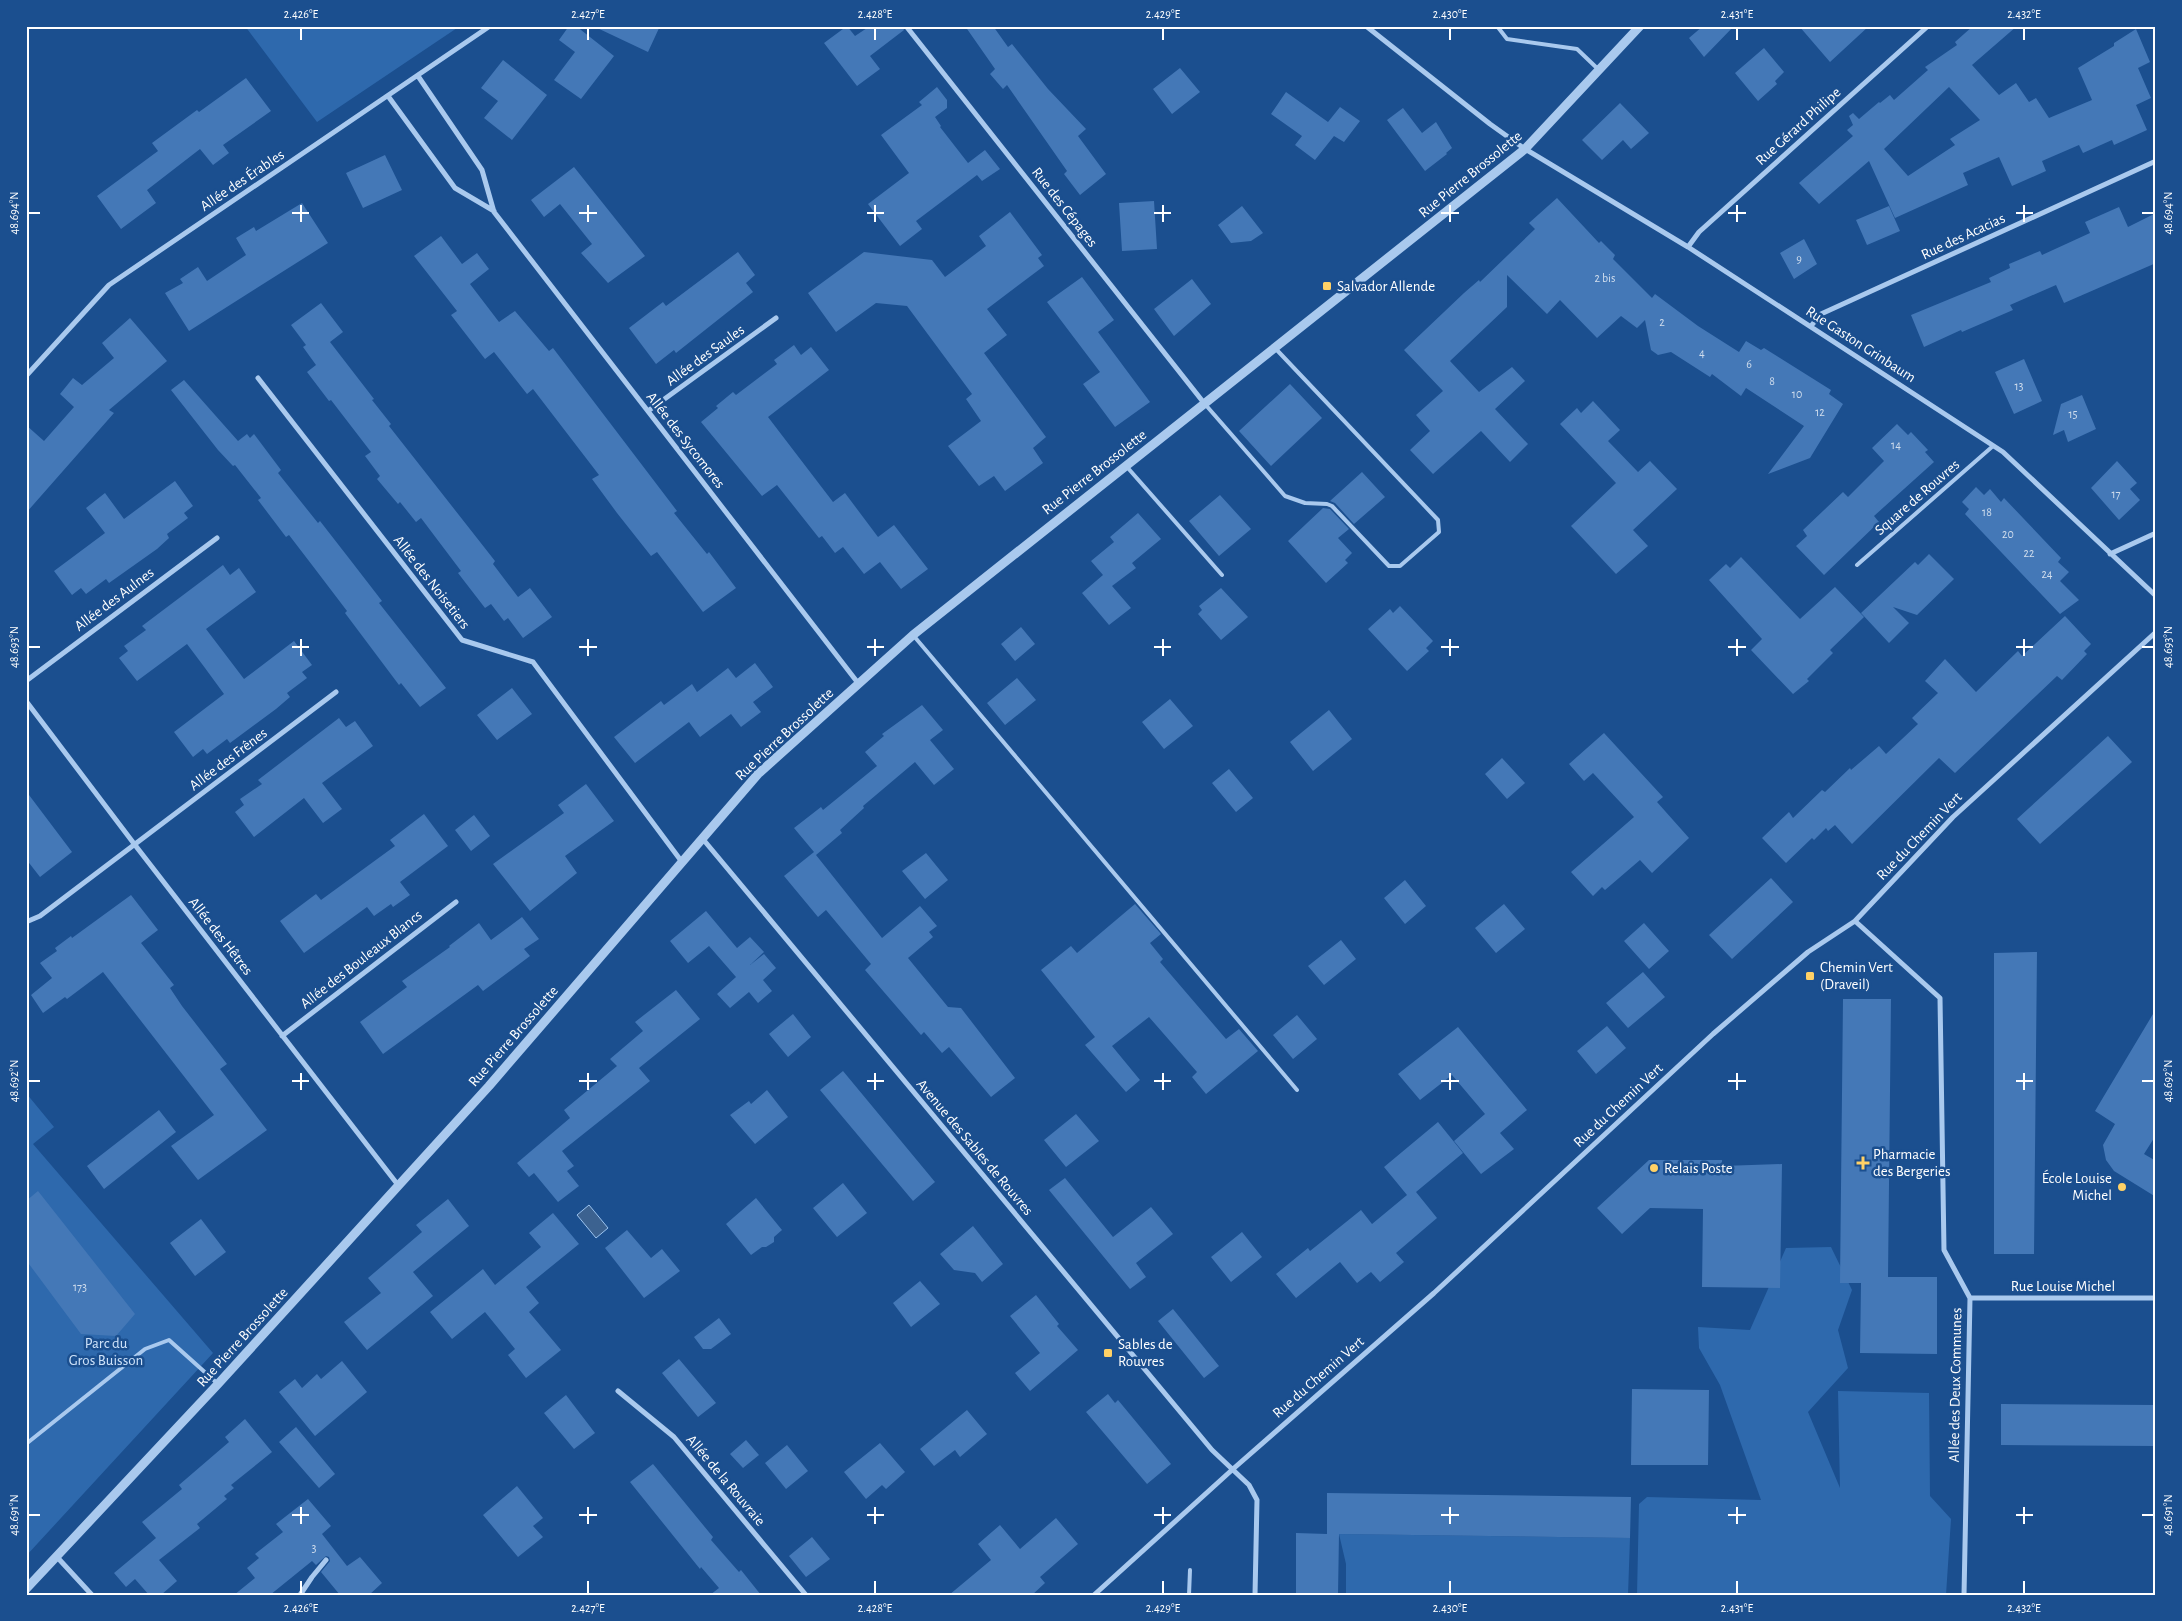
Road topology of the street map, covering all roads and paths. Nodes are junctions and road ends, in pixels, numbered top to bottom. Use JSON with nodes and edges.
{"nodes":[{"id":1,"x":490,"y":26,"type":"edge"},
{"id":2,"x":906,"y":26,"type":"edge"},
{"id":3,"x":1366,"y":26,"type":"edge"},
{"id":4,"x":1497,"y":26,"type":"edge"},
{"id":5,"x":1640,"y":26,"type":"edge"},
{"id":6,"x":1928,"y":26,"type":"edge"},
{"id":7,"x":1599,"y":70,"type":"junction"},
{"id":8,"x":418,"y":76,"type":"junction"},
{"id":9,"x":388,"y":96,"type":"junction"},
{"id":10,"x":1525,"y":149,"type":"junction"},
{"id":11,"x":2156,"y":161,"type":"edge"},
{"id":12,"x":494,"y":212,"type":"junction"},
{"id":13,"x":1688,"y":247,"type":"junction"},
{"id":14,"x":776,"y":318,"type":"dead end"},
{"id":15,"x":1811,"y":326,"type":"junction"},
{"id":16,"x":1274,"y":347,"type":"junction"},
{"id":17,"x":26,"y":376,"type":"edge"},
{"id":18,"x":258,"y":378,"type":"dead end"},
{"id":19,"x":1204,"y":403,"type":"junction"},
{"id":20,"x":648,"y":411,"type":"junction"},
{"id":21,"x":1993,"y":446,"type":"junction"},
{"id":22,"x":1126,"y":465,"type":"junction"},
{"id":23,"x":2156,"y":533,"type":"edge"},
{"id":24,"x":217,"y":538,"type":"dead end"},
{"id":25,"x":2110,"y":554,"type":"junction"},
{"id":26,"x":1857,"y":565,"type":"dead end"},
{"id":27,"x":1222,"y":574,"type":"dead end"},
{"id":28,"x":2156,"y":596,"type":"edge"},
{"id":29,"x":2156,"y":632,"type":"edge"},
{"id":30,"x":913,"y":635,"type":"junction"},
{"id":31,"x":26,"y":681,"type":"edge"},
{"id":32,"x":858,"y":683,"type":"junction"},
{"id":33,"x":336,"y":692,"type":"dead end"},
{"id":34,"x":26,"y":701,"type":"edge"},
{"id":35,"x":702,"y":838,"type":"junction"},
{"id":36,"x":135,"y":845,"type":"junction"},
{"id":37,"x":682,"y":862,"type":"junction"},
{"id":38,"x":456,"y":902,"type":"dead end"},
{"id":39,"x":1855,"y":921,"type":"junction"},
{"id":40,"x":26,"y":922,"type":"edge"},
{"id":41,"x":282,"y":1036,"type":"junction"},
{"id":42,"x":1297,"y":1090,"type":"dead end"},
{"id":43,"x":398,"y":1185,"type":"junction"},
{"id":44,"x":1970,"y":1298,"type":"junction"},
{"id":45,"x":2156,"y":1298,"type":"edge"},
{"id":46,"x":218,"y":1384,"type":"junction"},
{"id":47,"x":618,"y":1391,"type":"dead end"},
{"id":48,"x":26,"y":1444,"type":"edge"},
{"id":49,"x":1233,"y":1469,"type":"junction"},
{"id":50,"x":57,"y":1557,"type":"junction"},
{"id":51,"x":326,"y":1560,"type":"dead end"},
{"id":52,"x":1190,"y":1570,"type":"dead end"},
{"id":53,"x":26,"y":1589,"type":"edge"},
{"id":54,"x":92,"y":1595,"type":"edge"},
{"id":55,"x":300,"y":1595,"type":"edge"},
{"id":56,"x":806,"y":1595,"type":"edge"},
{"id":57,"x":1094,"y":1595,"type":"edge"},
{"id":58,"x":1189,"y":1595,"type":"edge"},
{"id":59,"x":1255,"y":1595,"type":"edge"},
{"id":60,"x":1964,"y":1595,"type":"edge"}],
"edges":[{"from":1,"to":8,"type":"street","name":"Allée des Érables"},
{"from":2,"to":19,"type":"street","name":"Rue des Cépages"},
{"from":3,"to":10,"type":"street","name":"Rue Gaston Grinbaum"},
{"from":4,"to":7,"type":"lane"},
{"from":5,"to":7,"type":"street","name":"Rue Pierre Brossolette"},
{"from":6,"to":13,"type":"street","name":"Rue Gérard Philipe"},
{"from":7,"to":10,"type":"street","name":"Rue Pierre Brossolette"},
{"from":8,"to":9,"type":"street","name":"Allée des Érables"},
{"from":8,"to":12,"type":"street","name":"Allée des Sycomores"},
{"from":9,"to":12,"type":"street","name":"Allée des Sycomores"},
{"from":9,"to":17,"type":"street","name":"Allée des Érables"},
{"from":10,"to":13,"type":"street","name":"Rue Gaston Grinbaum"},
{"from":10,"to":16,"type":"street","name":"Rue Pierre Brossolette"},
{"from":11,"to":15,"type":"street","name":"Rue des Acacias"},
{"from":12,"to":20,"type":"street","name":"Allée des Sycomores"},
{"from":13,"to":15,"type":"street","name":"Rue Gaston Grinbaum"},
{"from":14,"to":20,"type":"street","name":"Allée des Saules"},
{"from":15,"to":21,"type":"street","name":"Rue Gaston Grinbaum"},
{"from":16,"to":19,"type":"street","name":"Rue Pierre Brossolette"},
{"from":16,"to":19,"type":"lane"},
{"from":18,"to":37,"type":"street","name":"Allée des Noisetiers"},
{"from":19,"to":22,"type":"street","name":"Rue Pierre Brossolette"},
{"from":20,"to":32,"type":"street","name":"Allée des Sycomores"},
{"from":21,"to":25,"type":"street","name":"Rue Gaston Grinbaum"},
{"from":21,"to":26,"type":"lane","name":"Square de Rouvres"},
{"from":22,"to":27,"type":"lane"},
{"from":22,"to":30,"type":"street","name":"Rue Pierre Brossolette"},
{"from":23,"to":25,"type":"street"},
{"from":24,"to":31,"type":"street","name":"Allée des Aulnes"},
{"from":25,"to":28,"type":"street","name":"Rue Gaston Grinbaum"},
{"from":29,"to":39,"type":"street","name":"Rue du Chemin Vert"},
{"from":30,"to":32,"type":"street","name":"Rue Pierre Brossolette"},
{"from":30,"to":42,"type":"lane"},
{"from":32,"to":35,"type":"street","name":"Rue Pierre Brossolette"},
{"from":33,"to":36,"type":"street","name":"Allée des Frênes"},
{"from":34,"to":36,"type":"street","name":"Allée des Hêtres"},
{"from":35,"to":37,"type":"street","name":"Rue Pierre Brossolette"},
{"from":35,"to":49,"type":"street","name":"Avenue des Sables de Rouvres"},
{"from":36,"to":40,"type":"street","name":"Allée des Frênes"},
{"from":36,"to":41,"type":"street","name":"Allée des Hêtres"},
{"from":37,"to":43,"type":"street","name":"Rue Pierre Brossolette"},
{"from":38,"to":41,"type":"street","name":"Allée des Bouleaux Blancs"},
{"from":39,"to":44,"type":"street","name":"Allée des Deux Communes"},
{"from":39,"to":49,"type":"street","name":"Rue du Chemin Vert"},
{"from":41,"to":43,"type":"street","name":"Allée des Hêtres"},
{"from":43,"to":46,"type":"street","name":"Rue Pierre Brossolette"},
{"from":44,"to":45,"type":"street","name":"Rue Louise Michel"},
{"from":44,"to":60,"type":"street","name":"Allée des Deux Communes"},
{"from":46,"to":48,"type":"lane"},
{"from":46,"to":50,"type":"street","name":"Rue Pierre Brossolette"},
{"from":47,"to":56,"type":"street","name":"Allée de la Rouvraie"},
{"from":49,"to":57,"type":"street","name":"Rue du Chemin Vert"},
{"from":49,"to":59,"type":"street","name":"Avenue des Sables de Rouvres"},
{"from":50,"to":53,"type":"street","name":"Rue Pierre Brossolette"},
{"from":50,"to":54,"type":"street"},
{"from":51,"to":55,"type":"street"},
{"from":52,"to":58,"type":"lane"}]}
